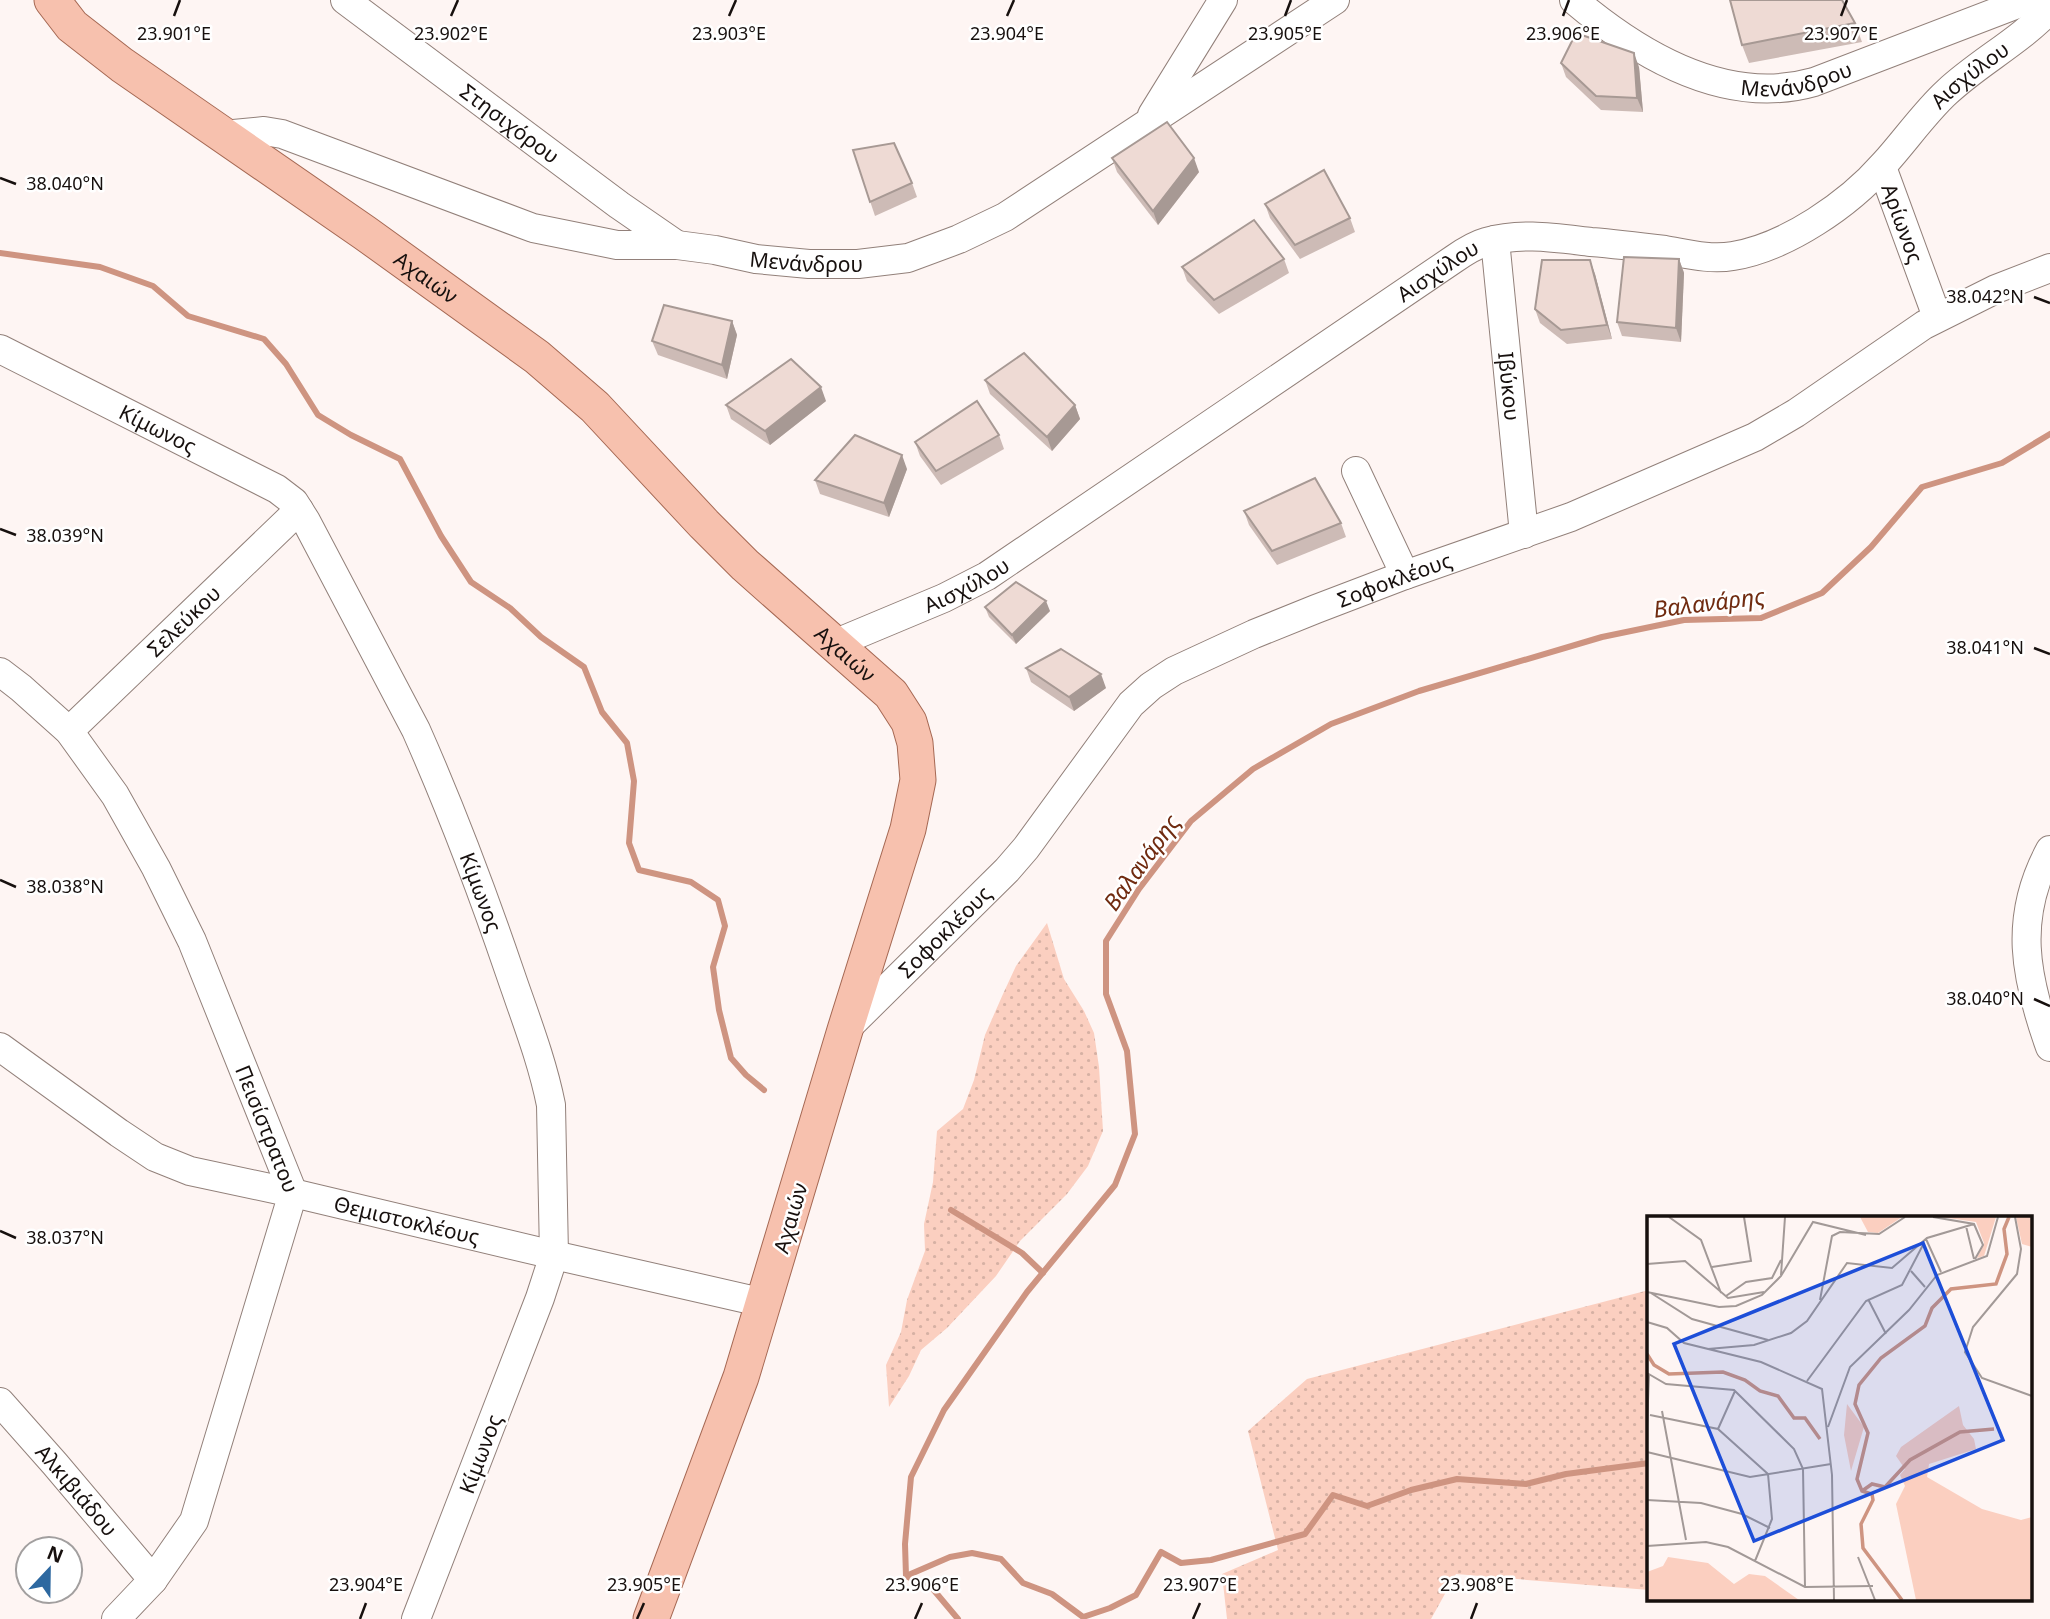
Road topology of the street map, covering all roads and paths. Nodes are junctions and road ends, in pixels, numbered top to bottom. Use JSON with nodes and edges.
{"nodes":[{"id":1,"x":52,"y":0,"type":"edge"},
{"id":2,"x":345,"y":0,"type":"edge"},
{"id":3,"x":1223,"y":0,"type":"edge"},
{"id":4,"x":1335,"y":0,"type":"edge"},
{"id":5,"x":1574,"y":0,"type":"edge"},
{"id":6,"x":2028,"y":0,"type":"edge"},
{"id":7,"x":2050,"y":9,"type":"edge"},
{"id":8,"x":1149,"y":121,"type":"junction"},
{"id":9,"x":223,"y":135,"type":"junction"},
{"id":10,"x":1882,"y":167,"type":"junction"},
{"id":11,"x":1495,"y":240,"type":"junction"},
{"id":12,"x":677,"y":245,"type":"junction"},
{"id":13,"x":2050,"y":268,"type":"edge"},
{"id":14,"x":1937,"y":317,"type":"junction"},
{"id":15,"x":0,"y":349,"type":"edge"},
{"id":16,"x":1356,"y":471,"type":"dead end"},
{"id":17,"x":299,"y":510,"type":"junction"},
{"id":18,"x":1524,"y":534,"type":"junction"},
{"id":19,"x":1405,"y":575,"type":"junction"},
{"id":20,"x":834,"y":644,"type":"junction"},
{"id":21,"x":0,"y":672,"type":"edge"},
{"id":22,"x":69,"y":731,"type":"junction"},
{"id":23,"x":2050,"y":850,"type":"edge"},
{"id":24,"x":845,"y":1030,"type":"junction"},
{"id":25,"x":0,"y":1046,"type":"edge"},
{"id":26,"x":2050,"y":1047,"type":"edge"},
{"id":27,"x":293,"y":1193,"type":"junction"},
{"id":28,"x":554,"y":1255,"type":"junction"},
{"id":29,"x":765,"y":1303,"type":"junction"},
{"id":30,"x":0,"y":1402,"type":"edge"},
{"id":31,"x":153,"y":1580,"type":"junction"},
{"id":32,"x":116,"y":1619,"type":"edge"},
{"id":33,"x":416,"y":1619,"type":"edge"},
{"id":34,"x":651,"y":1619,"type":"edge"}],
"edges":[{"from":1,"to":9,"type":"main road","name":"Αχαιών"},
{"from":2,"to":12,"type":"street","name":"Στησιχόρου"},
{"from":3,"to":8,"type":"street"},
{"from":4,"to":8,"type":"street","name":"Μενάνδρου"},
{"from":5,"to":6,"type":"street","name":"Μενάνδρου"},
{"from":7,"to":10,"type":"street","name":"Αισχύλου"},
{"from":8,"to":12,"type":"street","name":"Μενάνδρου"},
{"from":9,"to":12,"type":"street","name":"Μενάνδρου"},
{"from":9,"to":20,"type":"main road","name":"Αχαιών"},
{"from":10,"to":11,"type":"street","name":"Αισχύλου"},
{"from":10,"to":14,"type":"street","name":"Αρίωνος"},
{"from":11,"to":18,"type":"street","name":"Ιβύκου"},
{"from":11,"to":20,"type":"street","name":"Αισχύλου"},
{"from":13,"to":14,"type":"street","name":"Σοφοκλέους"},
{"from":14,"to":18,"type":"street","name":"Σοφοκλέους"},
{"from":15,"to":17,"type":"street","name":"Κίμωνος"},
{"from":16,"to":19,"type":"street"},
{"from":17,"to":22,"type":"street","name":"Σελεύκου"},
{"from":17,"to":28,"type":"street","name":"Κίμωνος"},
{"from":18,"to":19,"type":"street","name":"Σοφοκλέους"},
{"from":19,"to":24,"type":"street","name":"Σοφοκλέους"},
{"from":20,"to":24,"type":"main road","name":"Αχαιών"},
{"from":21,"to":22,"type":"street","name":"Πεισίστρατου"},
{"from":22,"to":27,"type":"street","name":"Πεισίστρατου"},
{"from":23,"to":26,"type":"street"},
{"from":24,"to":29,"type":"main road","name":"Αχαιών"},
{"from":25,"to":27,"type":"street","name":"Θεμιστοκλέους"},
{"from":27,"to":28,"type":"street","name":"Θεμιστοκλέους"},
{"from":27,"to":31,"type":"street","name":"Πεισίστρατου"},
{"from":28,"to":29,"type":"street","name":"Θεμιστοκλέους"},
{"from":28,"to":33,"type":"street","name":"Κίμωνος"},
{"from":29,"to":34,"type":"main road","name":"Αχαιών"},
{"from":30,"to":31,"type":"street","name":"Αλκιβιάδου"},
{"from":31,"to":32,"type":"street","name":"Πεισίστρατου"}]}
